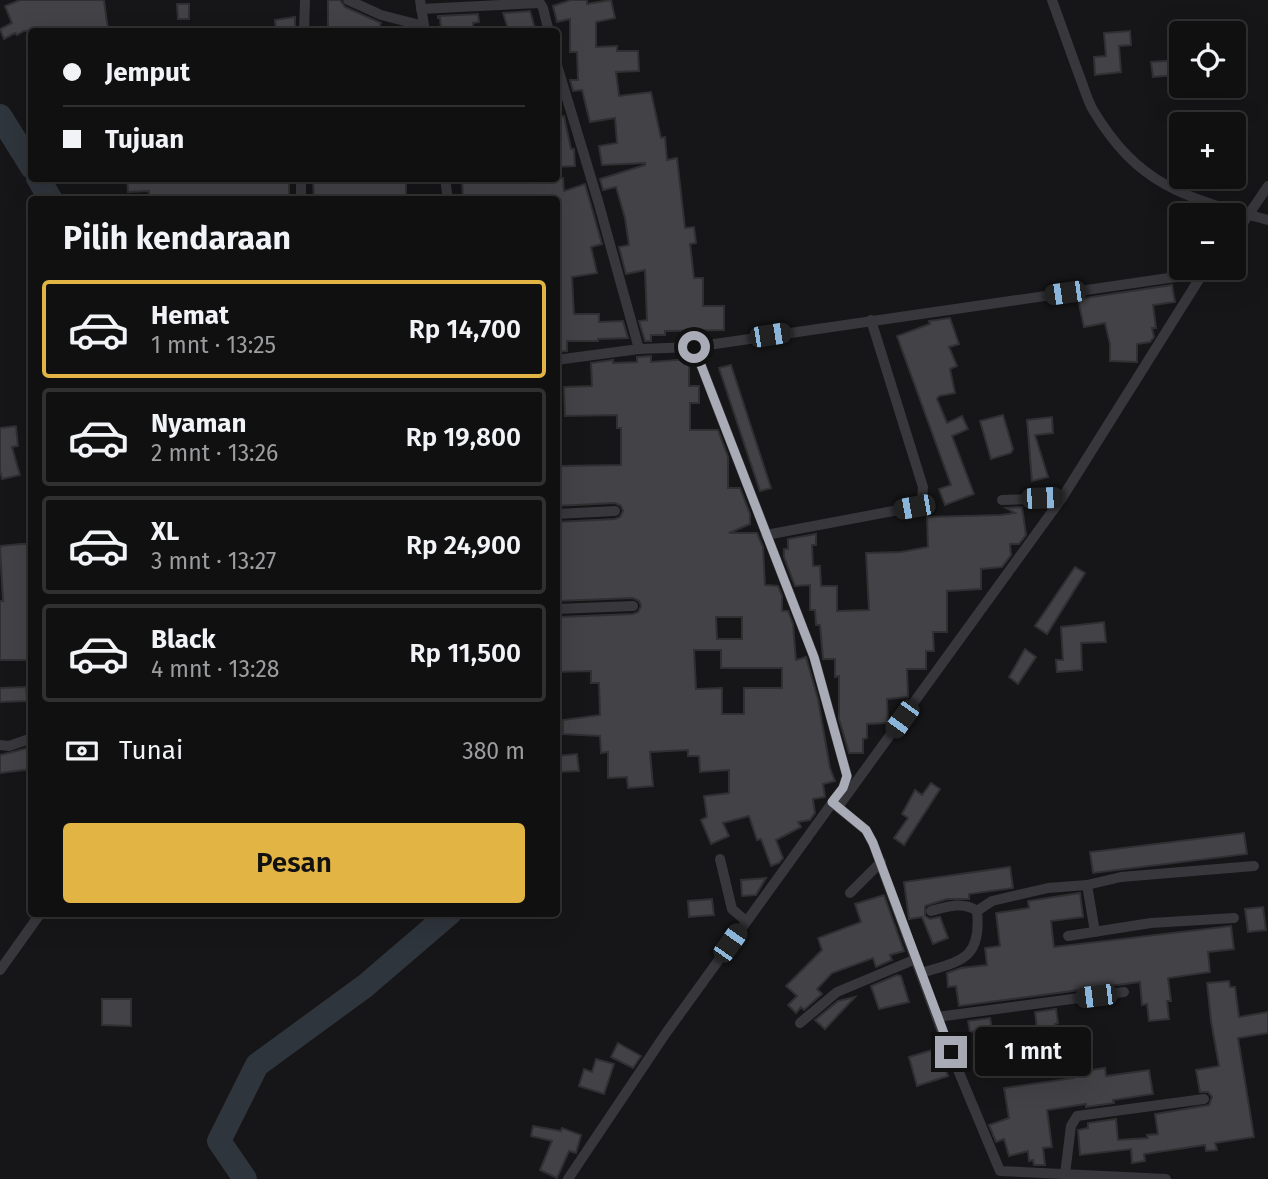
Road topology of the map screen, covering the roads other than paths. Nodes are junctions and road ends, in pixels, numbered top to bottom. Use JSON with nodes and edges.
{"nodes":[{"id":1,"x":305,"y":0,"type":"edge"},
{"id":2,"x":348,"y":0,"type":"edge"},
{"id":3,"x":1052,"y":0,"type":"edge"},
{"id":4,"x":420,"y":5,"type":"edge"},
{"id":5,"x":303,"y":28,"type":"edge"},
{"id":6,"x":422,"y":28,"type":"edge"},
{"id":7,"x":425,"y":28,"type":"edge"},
{"id":8,"x":548,"y":28,"type":"edge"},
{"id":9,"x":560,"y":75,"type":"edge"},
{"id":10,"x":1268,"y":186,"type":"edge"},
{"id":11,"x":1247,"y":214,"type":"junction"},
{"id":12,"x":1265,"y":219,"type":"edge"},
{"id":13,"x":1169,"y":277,"type":"edge"},
{"id":14,"x":1201,"y":280,"type":"edge"},
{"id":15,"x":871,"y":320,"type":"junction"},
{"id":16,"x":694,"y":347,"type":"junction"},
{"id":17,"x":639,"y":349,"type":"junction"},
{"id":18,"x":560,"y":359,"type":"edge"},
{"id":19,"x":1062,"y":498,"type":"junction"},
{"id":20,"x":1002,"y":500,"type":"dead end"},
{"id":21,"x":615,"y":511,"type":"dead end"},
{"id":22,"x":560,"y":514,"type":"edge"},
{"id":23,"x":766,"y":535,"type":"junction"},
{"id":24,"x":633,"y":606,"type":"dead end"},
{"id":25,"x":560,"y":609,"type":"edge"},
{"id":26,"x":28,"y":739,"type":"edge"},
{"id":27,"x":0,"y":745,"type":"edge"},
{"id":28,"x":838,"y":806,"type":"junction"},
{"id":29,"x":720,"y":859,"type":"dead end"},
{"id":30,"x":881,"y":862,"type":"junction"},
{"id":31,"x":1254,"y":866,"type":"dead end"},
{"id":32,"x":1087,"y":885,"type":"junction"},
{"id":33,"x":850,"y":893,"type":"dead end"},
{"id":34,"x":931,"y":911,"type":"dead end"},
{"id":35,"x":977,"y":911,"type":"junction"},
{"id":36,"x":38,"y":917,"type":"edge"},
{"id":37,"x":1234,"y":918,"type":"dead end"},
{"id":38,"x":746,"y":920,"type":"junction"},
{"id":39,"x":1095,"y":932,"type":"junction"},
{"id":40,"x":1068,"y":936,"type":"dead end"},
{"id":41,"x":916,"y":959,"type":"junction"},
{"id":42,"x":0,"y":971,"type":"edge"},
{"id":43,"x":921,"y":974,"type":"junction"},
{"id":44,"x":1124,"y":992,"type":"dead end"},
{"id":45,"x":937,"y":1017,"type":"junction"},
{"id":46,"x":800,"y":1023,"type":"dead end"},
{"id":47,"x":1204,"y":1099,"type":"dead end"},
{"id":48,"x":1065,"y":1174,"type":"junction"},
{"id":49,"x":1001,"y":1175,"type":"edge"},
{"id":50,"x":568,"y":1179,"type":"edge"},
{"id":51,"x":1166,"y":1179,"type":"edge"}],
"edges":[{"from":1,"to":5,"type":"street"},
{"from":2,"to":6,"type":"street"},
{"from":3,"to":11,"type":"street"},
{"from":4,"to":7,"type":"street"},
{"from":4,"to":8,"type":"street"},
{"from":9,"to":17,"type":"street"},
{"from":10,"to":11,"type":"street"},
{"from":11,"to":12,"type":"street"},
{"from":13,"to":15,"type":"street"},
{"from":14,"to":19,"type":"street"},
{"from":15,"to":16,"type":"street"},
{"from":15,"to":23,"type":"street"},
{"from":16,"to":17,"type":"street"},
{"from":16,"to":23,"type":"street"},
{"from":17,"to":18,"type":"street"},
{"from":19,"to":20,"type":"street"},
{"from":19,"to":28,"type":"street"},
{"from":21,"to":22,"type":"street"},
{"from":23,"to":28,"type":"street"},
{"from":24,"to":25,"type":"street"},
{"from":26,"to":27,"type":"street"},
{"from":28,"to":30,"type":"street"},
{"from":28,"to":38,"type":"street"},
{"from":29,"to":38,"type":"street"},
{"from":30,"to":33,"type":"street"},
{"from":30,"to":41,"type":"street"},
{"from":31,"to":32,"type":"street"},
{"from":32,"to":35,"type":"street"},
{"from":32,"to":39,"type":"street"},
{"from":34,"to":35,"type":"street"},
{"from":35,"to":43,"type":"street"},
{"from":36,"to":42,"type":"street"},
{"from":37,"to":39,"type":"street"},
{"from":38,"to":50,"type":"street"},
{"from":39,"to":40,"type":"street"},
{"from":41,"to":43,"type":"street"},
{"from":41,"to":46,"type":"street"},
{"from":43,"to":45,"type":"street"},
{"from":44,"to":45,"type":"street"},
{"from":45,"to":49,"type":"street"},
{"from":47,"to":48,"type":"street"},
{"from":48,"to":49,"type":"street"},
{"from":48,"to":51,"type":"street"}]}
